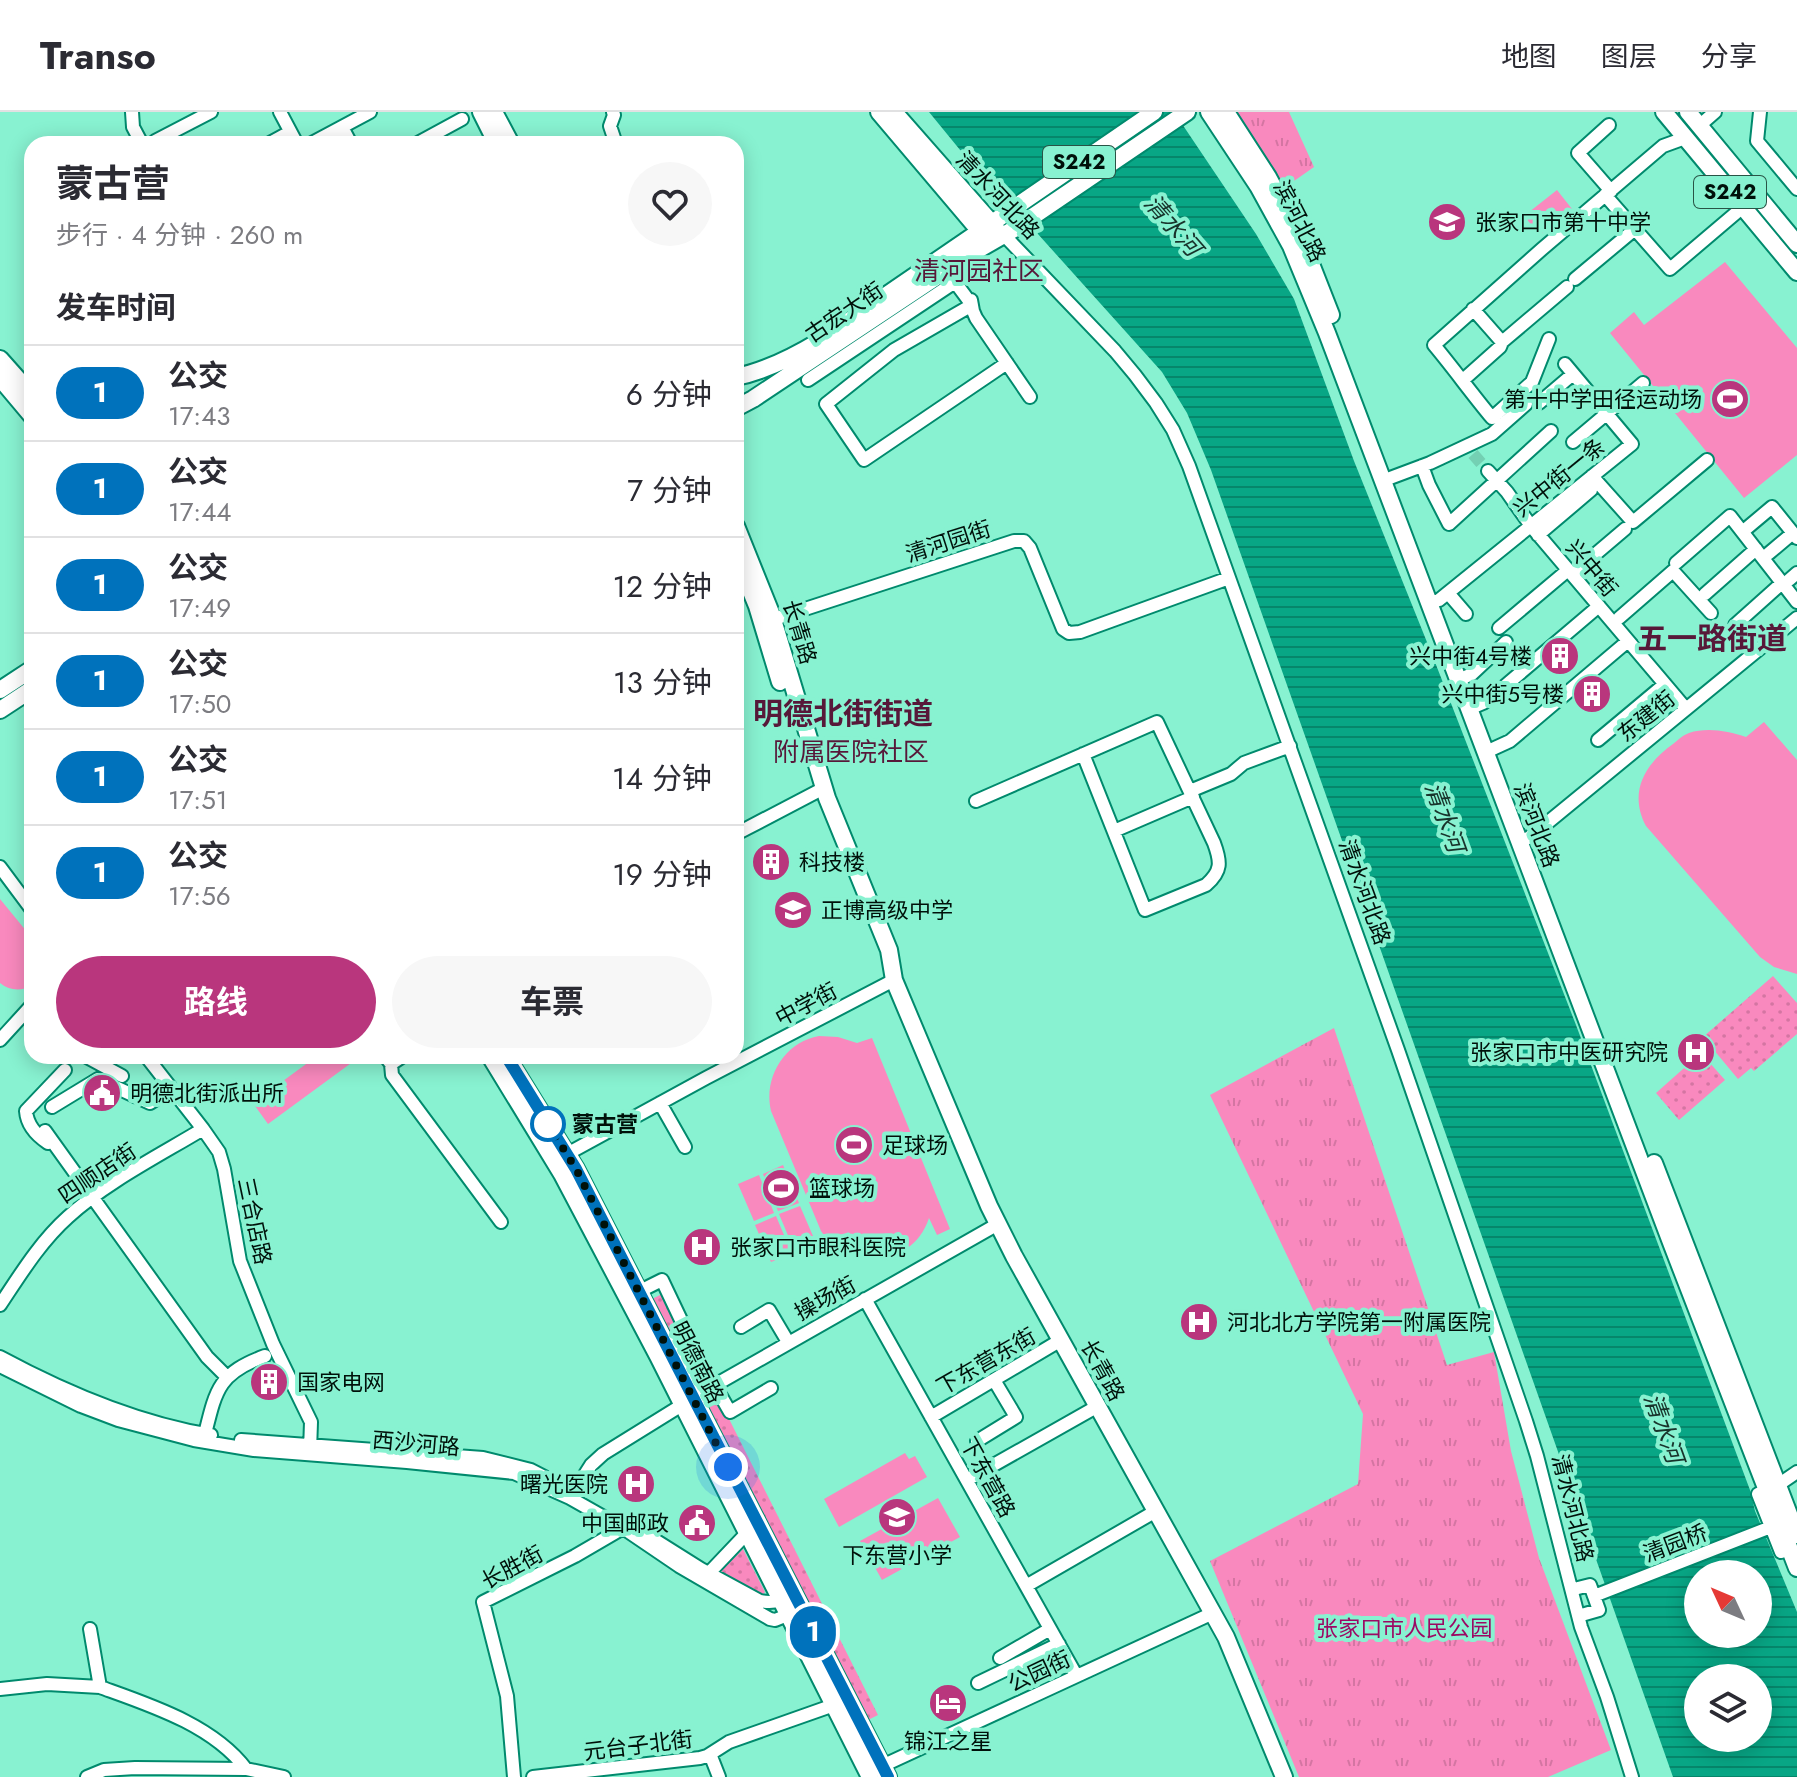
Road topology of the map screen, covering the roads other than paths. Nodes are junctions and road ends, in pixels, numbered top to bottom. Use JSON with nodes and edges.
{"nodes":[{"id":1,"x":132,"y":112,"type":"edge"},
{"id":2,"x":211,"y":112,"type":"edge"},
{"id":3,"x":280,"y":112,"type":"edge"},
{"id":4,"x":370,"y":112,"type":"edge"},
{"id":5,"x":481,"y":112,"type":"edge"},
{"id":6,"x":494,"y":112,"type":"edge"},
{"id":7,"x":613,"y":112,"type":"edge"},
{"id":8,"x":879,"y":112,"type":"edge"},
{"id":9,"x":894,"y":112,"type":"edge"},
{"id":10,"x":1154,"y":112,"type":"edge"},
{"id":11,"x":1209,"y":112,"type":"edge"},
{"id":12,"x":1226,"y":112,"type":"edge"},
{"id":13,"x":1664,"y":112,"type":"edge"},
{"id":14,"x":1688,"y":112,"type":"edge"},
{"id":15,"x":1715,"y":112,"type":"edge"},
{"id":16,"x":1750,"y":112,"type":"edge"},
{"id":17,"x":1759,"y":112,"type":"edge"},
{"id":18,"x":1183,"y":114,"type":"edge"},
{"id":19,"x":462,"y":119,"type":"dead end"},
{"id":20,"x":1609,"y":125,"type":"dead end"},
{"id":21,"x":1699,"y":126,"type":"junction"},
{"id":22,"x":342,"y":127,"type":"junction"},
{"id":23,"x":141,"y":136,"type":"edge"},
{"id":24,"x":162,"y":136,"type":"edge"},
{"id":25,"x":292,"y":136,"type":"edge"},
{"id":26,"x":325,"y":136,"type":"edge"},
{"id":27,"x":347,"y":136,"type":"edge"},
{"id":28,"x":431,"y":136,"type":"edge"},
{"id":29,"x":493,"y":136,"type":"edge"},
{"id":30,"x":507,"y":136,"type":"edge"},
{"id":31,"x":613,"y":136,"type":"edge"},
{"id":32,"x":1685,"y":138,"type":"junction"},
{"id":33,"x":1797,"y":189,"type":"edge"},
{"id":34,"x":1608,"y":193,"type":"junction"},
{"id":35,"x":1743,"y":207,"type":"junction"},
{"id":36,"x":1635,"y":229,"type":"junction"},
{"id":37,"x":995,"y":232,"type":"junction"},
{"id":38,"x":1797,"y":244,"type":"edge"},
{"id":39,"x":950,"y":268,"type":"junction"},
{"id":40,"x":1797,"y":272,"type":"edge"},
{"id":41,"x":972,"y":305,"type":"junction"},
{"id":42,"x":1473,"y":309,"type":"junction"},
{"id":43,"x":877,"y":325,"type":"junction"},
{"id":44,"x":1549,"y":339,"type":"dead end"},
{"id":45,"x":1502,"y":342,"type":"junction"},
{"id":46,"x":894,"y":350,"type":"junction"},
{"id":47,"x":0,"y":359,"type":"edge"},
{"id":48,"x":1007,"y":363,"type":"junction"},
{"id":49,"x":744,"y":374,"type":"edge"},
{"id":50,"x":0,"y":378,"type":"edge"},
{"id":51,"x":808,"y":380,"type":"dead end"},
{"id":52,"x":1463,"y":380,"type":"junction"},
{"id":53,"x":1643,"y":383,"type":"dead end"},
{"id":54,"x":24,"y":386,"type":"edge"},
{"id":55,"x":1030,"y":397,"type":"dead end"},
{"id":56,"x":744,"y":405,"type":"edge"},
{"id":57,"x":24,"y":406,"type":"edge"},
{"id":58,"x":1606,"y":414,"type":"junction"},
{"id":59,"x":1551,"y":431,"type":"dead end"},
{"id":60,"x":1573,"y":442,"type":"dead end"},
{"id":61,"x":1707,"y":460,"type":"dead end"},
{"id":62,"x":1422,"y":466,"type":"junction"},
{"id":63,"x":1493,"y":476,"type":"junction"},
{"id":64,"x":1592,"y":476,"type":"junction"},
{"id":65,"x":1387,"y":479,"type":"junction"},
{"id":66,"x":1591,"y":490,"type":"dead end"},
{"id":67,"x":1747,"y":528,"type":"dead end"},
{"id":68,"x":1625,"y":529,"type":"dead end"},
{"id":69,"x":1534,"y":531,"type":"junction"},
{"id":70,"x":1795,"y":536,"type":"edge"},
{"id":71,"x":744,"y":550,"type":"edge"},
{"id":72,"x":1762,"y":552,"type":"junction"},
{"id":73,"x":1676,"y":563,"type":"dead end"},
{"id":74,"x":744,"y":572,"type":"edge"},
{"id":75,"x":1570,"y":572,"type":"junction"},
{"id":76,"x":1229,"y":578,"type":"junction"},
{"id":77,"x":1789,"y":579,"type":"edge"},
{"id":78,"x":1705,"y":594,"type":"dead end"},
{"id":79,"x":1439,"y":599,"type":"junction"},
{"id":80,"x":1797,"y":602,"type":"edge"},
{"id":81,"x":1599,"y":606,"type":"junction"},
{"id":82,"x":1711,"y":613,"type":"dead end"},
{"id":83,"x":1466,"y":614,"type":"dead end"},
{"id":84,"x":1619,"y":618,"type":"dead end"},
{"id":85,"x":1797,"y":618,"type":"edge"},
{"id":86,"x":768,"y":621,"type":"junction"},
{"id":87,"x":1735,"y":625,"type":"dead end"},
{"id":88,"x":1499,"y":628,"type":"dead end"},
{"id":89,"x":1628,"y":641,"type":"junction"},
{"id":90,"x":1506,"y":642,"type":"dead end"},
{"id":91,"x":24,"y":674,"type":"edge"},
{"id":92,"x":1463,"y":678,"type":"junction"},
{"id":93,"x":1665,"y":684,"type":"junction"},
{"id":94,"x":0,"y":690,"type":"edge"},
{"id":95,"x":24,"y":694,"type":"edge"},
{"id":96,"x":1474,"y":707,"type":"junction"},
{"id":97,"x":1686,"y":709,"type":"junction"},
{"id":98,"x":0,"y":710,"type":"edge"},
{"id":99,"x":1598,"y":740,"type":"dead end"},
{"id":100,"x":1290,"y":746,"type":"junction"},
{"id":101,"x":1491,"y":750,"type":"junction"},
{"id":102,"x":1083,"y":754,"type":"junction"},
{"id":103,"x":819,"y":790,"type":"junction"},
{"id":104,"x":1192,"y":794,"type":"junction"},
{"id":105,"x":976,"y":801,"type":"dead end"},
{"id":106,"x":744,"y":830,"type":"edge"},
{"id":107,"x":1114,"y":831,"type":"junction"},
{"id":108,"x":1525,"y":840,"type":"junction"},
{"id":109,"x":0,"y":867,"type":"edge"},
{"id":110,"x":24,"y":899,"type":"edge"},
{"id":111,"x":894,"y":980,"type":"junction"},
{"id":112,"x":24,"y":1013,"type":"edge"},
{"id":113,"x":2,"y":1034,"type":"edge"},
{"id":114,"x":744,"y":1059,"type":"edge"},
{"id":115,"x":100,"y":1064,"type":"edge"},
{"id":116,"x":152,"y":1064,"type":"edge"},
{"id":117,"x":389,"y":1064,"type":"edge"},
{"id":118,"x":495,"y":1064,"type":"edge"},
{"id":119,"x":511,"y":1064,"type":"edge"},
{"id":120,"x":734,"y":1064,"type":"edge"},
{"id":121,"x":65,"y":1070,"type":"dead end"},
{"id":122,"x":122,"y":1076,"type":"dead end"},
{"id":123,"x":172,"y":1089,"type":"junction"},
{"id":124,"x":660,"y":1103,"type":"junction"},
{"id":125,"x":52,"y":1107,"type":"dead end"},
{"id":126,"x":203,"y":1129,"type":"junction"},
{"id":127,"x":45,"y":1131,"type":"dead end"},
{"id":128,"x":56,"y":1146,"type":"junction"},
{"id":129,"x":685,"y":1147,"type":"dead end"},
{"id":130,"x":567,"y":1154,"type":"junction"},
{"id":131,"x":93,"y":1196,"type":"junction"},
{"id":132,"x":590,"y":1212,"type":"junction"},
{"id":133,"x":501,"y":1222,"type":"dead end"},
{"id":134,"x":998,"y":1224,"type":"junction"},
{"id":135,"x":638,"y":1292,"type":"junction"},
{"id":136,"x":865,"y":1299,"type":"junction"},
{"id":137,"x":0,"y":1305,"type":"edge"},
{"id":138,"x":741,"y":1327,"type":"dead end"},
{"id":139,"x":1061,"y":1340,"type":"junction"},
{"id":140,"x":788,"y":1342,"type":"junction"},
{"id":141,"x":265,"y":1356,"type":"dead end"},
{"id":142,"x":0,"y":1357,"type":"edge"},
{"id":143,"x":0,"y":1366,"type":"edge"},
{"id":144,"x":227,"y":1377,"type":"junction"},
{"id":145,"x":994,"y":1380,"type":"junction"},
{"id":146,"x":715,"y":1385,"type":"junction"},
{"id":147,"x":771,"y":1388,"type":"dead end"},
{"id":148,"x":682,"y":1405,"type":"junction"},
{"id":149,"x":1098,"y":1406,"type":"junction"},
{"id":150,"x":931,"y":1417,"type":"junction"},
{"id":151,"x":205,"y":1434,"type":"junction"},
{"id":152,"x":977,"y":1441,"type":"dead end"},
{"id":153,"x":310,"y":1450,"type":"junction"},
{"id":154,"x":1797,"y":1472,"type":"edge"},
{"id":155,"x":967,"y":1480,"type":"junction"},
{"id":156,"x":1768,"y":1490,"type":"junction"},
{"id":157,"x":572,"y":1495,"type":"junction"},
{"id":158,"x":1156,"y":1511,"type":"junction"},
{"id":159,"x":1784,"y":1520,"type":"edge"},
{"id":160,"x":624,"y":1525,"type":"junction"},
{"id":161,"x":747,"y":1533,"type":"junction"},
{"id":162,"x":1790,"y":1542,"type":"edge"},
{"id":163,"x":1797,"y":1568,"type":"edge"},
{"id":164,"x":709,"y":1573,"type":"junction"},
{"id":165,"x":1026,"y":1586,"type":"junction"},
{"id":166,"x":791,"y":1604,"type":"junction"},
{"id":167,"x":1213,"y":1613,"type":"junction"},
{"id":168,"x":1585,"y":1614,"type":"dead end"},
{"id":169,"x":90,"y":1629,"type":"dead end"},
{"id":170,"x":1050,"y":1629,"type":"junction"},
{"id":171,"x":1059,"y":1644,"type":"junction"},
{"id":172,"x":1000,"y":1658,"type":"dead end"},
{"id":173,"x":1076,"y":1675,"type":"junction"},
{"id":174,"x":978,"y":1683,"type":"dead end"},
{"id":175,"x":100,"y":1687,"type":"junction"},
{"id":176,"x":0,"y":1689,"type":"edge"},
{"id":177,"x":834,"y":1705,"type":"junction"},
{"id":178,"x":710,"y":1754,"type":"junction"},
{"id":179,"x":246,"y":1769,"type":"junction"},
{"id":180,"x":880,"y":1773,"type":"edge"},
{"id":181,"x":87,"y":1777,"type":"edge"},
{"id":182,"x":284,"y":1777,"type":"edge"},
{"id":183,"x":514,"y":1777,"type":"edge"},
{"id":184,"x":536,"y":1777,"type":"edge"},
{"id":185,"x":719,"y":1777,"type":"edge"},
{"id":186,"x":1284,"y":1777,"type":"edge"},
{"id":187,"x":1632,"y":1777,"type":"edge"}],
"edges":[{"from":1,"to":23,"type":"street"},
{"from":2,"to":24,"type":"street"},
{"from":3,"to":25,"type":"street"},
{"from":4,"to":22,"type":"street"},
{"from":5,"to":29,"type":"main road"},
{"from":6,"to":30,"type":"main road"},
{"from":7,"to":31,"type":"street"},
{"from":8,"to":37,"type":"main road","name":"清水河北路"},
{"from":9,"to":37,"type":"main road","name":"清水河北路"},
{"from":10,"to":37,"type":"main road","name":"古宏大街","number":"S242"},
{"from":11,"to":65,"type":"main road","name":"滨河北路"},
{"from":12,"to":65,"type":"main road","name":"滨河北路"},
{"from":13,"to":32,"type":"main road","number":"S242"},
{"from":14,"to":21,"type":"main road","number":"S242"},
{"from":15,"to":21,"type":"street"},
{"from":16,"to":17,"type":"street"},
{"from":17,"to":33,"type":"street"},
{"from":18,"to":37,"type":"main road","number":"S242"},
{"from":19,"to":28,"type":"street"},
{"from":20,"to":34,"type":"street"},
{"from":21,"to":32,"type":"main road"},
{"from":21,"to":38,"type":"main road","number":"S242"},
{"from":22,"to":26,"type":"street"},
{"from":22,"to":27,"type":"street"},
{"from":32,"to":34,"type":"street"},
{"from":32,"to":35,"type":"main road","number":"S242"},
{"from":34,"to":36,"type":"street"},
{"from":34,"to":42,"type":"street"},
{"from":35,"to":36,"type":"street"},
{"from":35,"to":40,"type":"main road","number":"S242"},
{"from":36,"to":45,"type":"street"},
{"from":37,"to":39,"type":"main road","name":"古宏大街"},
{"from":37,"to":49,"type":"main road","name":"古宏大街"},
{"from":37,"to":76,"type":"street","name":"清水河北路"},
{"from":39,"to":41,"type":"street"},
{"from":39,"to":43,"type":"main road","name":"古宏大街"},
{"from":41,"to":43,"type":"street"},
{"from":41,"to":46,"type":"street"},
{"from":41,"to":48,"type":"street"},
{"from":42,"to":45,"type":"street"},
{"from":42,"to":52,"type":"street"},
{"from":43,"to":46,"type":"street"},
{"from":43,"to":51,"type":"street"},
{"from":43,"to":56,"type":"main road","name":"古宏大街"},
{"from":44,"to":52,"type":"street"},
{"from":45,"to":52,"type":"street"},
{"from":46,"to":48,"type":"street"},
{"from":47,"to":54,"type":"main road"},
{"from":48,"to":55,"type":"street"},
{"from":50,"to":57,"type":"main road"},
{"from":53,"to":58,"type":"street"},
{"from":58,"to":60,"type":"street"},
{"from":58,"to":62,"type":"street","name":"兴中街一条"},
{"from":58,"to":64,"type":"street","name":"兴中街一条"},
{"from":59,"to":63,"type":"street"},
{"from":61,"to":64,"type":"street"},
{"from":62,"to":63,"type":"street"},
{"from":62,"to":65,"type":"street"},
{"from":63,"to":69,"type":"street","name":"兴中街"},
{"from":64,"to":69,"type":"street","name":"兴中街一条"},
{"from":65,"to":79,"type":"main road","name":"滨河北路"},
{"from":66,"to":69,"type":"street"},
{"from":67,"to":70,"type":"street"},
{"from":68,"to":75,"type":"street"},
{"from":69,"to":75,"type":"street","name":"兴中街"},
{"from":69,"to":79,"type":"street","name":"兴中街一条"},
{"from":70,"to":72,"type":"street"},
{"from":71,"to":86,"type":"main road","name":"长青路"},
{"from":72,"to":73,"type":"street"},
{"from":72,"to":77,"type":"street"},
{"from":72,"to":78,"type":"street"},
{"from":74,"to":86,"type":"main road","name":"长青路"},
{"from":75,"to":81,"type":"street","name":"兴中街"},
{"from":75,"to":88,"type":"street"},
{"from":76,"to":86,"type":"street","name":"清河园街"},
{"from":76,"to":100,"type":"street","name":"清水河北路"},
{"from":77,"to":80,"type":"street"},
{"from":77,"to":87,"type":"street"},
{"from":79,"to":83,"type":"street"},
{"from":79,"to":92,"type":"main road","name":"滨河北路"},
{"from":81,"to":89,"type":"street","name":"兴中街"},
{"from":81,"to":96,"type":"street"},
{"from":82,"to":84,"type":"street"},
{"from":85,"to":97,"type":"street","name":"东建街"},
{"from":86,"to":103,"type":"main road","name":"长青路"},
{"from":89,"to":93,"type":"street","name":"兴中街"},
{"from":89,"to":101,"type":"street"},
{"from":90,"to":92,"type":"street"},
{"from":91,"to":94,"type":"main road"},
{"from":92,"to":96,"type":"main road","name":"滨河北路"},
{"from":93,"to":97,"type":"street","name":"兴中街"},
{"from":93,"to":99,"type":"street"},
{"from":95,"to":98,"type":"main road"},
{"from":96,"to":101,"type":"main road","name":"滨河北路"},
{"from":97,"to":108,"type":"street","name":"东建街"},
{"from":100,"to":104,"type":"street"},
{"from":100,"to":187,"type":"street","name":"清水河北路"},
{"from":101,"to":108,"type":"main road","name":"滨河北路"},
{"from":102,"to":104,"type":"street"},
{"from":102,"to":105,"type":"street"},
{"from":102,"to":107,"type":"street"},
{"from":103,"to":106,"type":"street"},
{"from":103,"to":111,"type":"main road","name":"长青路"},
{"from":104,"to":107,"type":"street"},
{"from":104,"to":107,"type":"street"},
{"from":108,"to":156,"type":"main road","name":"滨河北路"},
{"from":109,"to":110,"type":"street"},
{"from":111,"to":114,"type":"street","name":"中学街"},
{"from":111,"to":134,"type":"main road","name":"长青路"},
{"from":112,"to":113,"type":"street"},
{"from":115,"to":122,"type":"street"},
{"from":116,"to":123,"type":"street","name":"三合店路"},
{"from":117,"to":133,"type":"street"},
{"from":118,"to":132,"type":"main road","name":"明德南路"},
{"from":119,"to":130,"type":"main road","name":"明德南路"},
{"from":120,"to":124,"type":"street","name":"中学街"},
{"from":121,"to":128,"type":"street"},
{"from":123,"to":125,"type":"street"},
{"from":123,"to":126,"type":"street","name":"三合店路"},
{"from":124,"to":129,"type":"street"},
{"from":124,"to":130,"type":"street","name":"中学街"},
{"from":126,"to":131,"type":"street","name":"四顺店街"},
{"from":126,"to":153,"type":"street","name":"三合店路"},
{"from":127,"to":128,"type":"street"},
{"from":128,"to":131,"type":"street"},
{"from":130,"to":132,"type":"main road","name":"明德南路"},
{"from":131,"to":137,"type":"street","name":"四顺店街"},
{"from":131,"to":144,"type":"street"},
{"from":132,"to":135,"type":"main road","name":"明德南路"},
{"from":132,"to":148,"type":"main road","name":"明德南路"},
{"from":134,"to":136,"type":"street","name":"操场街"},
{"from":134,"to":139,"type":"main road","name":"长青路"},
{"from":135,"to":146,"type":"street"},
{"from":135,"to":166,"type":"main road","name":"明德南路"},
{"from":136,"to":140,"type":"street","name":"操场街"},
{"from":136,"to":150,"type":"street","name":"下东营路"},
{"from":138,"to":140,"type":"street"},
{"from":139,"to":145,"type":"street","name":"下东营东街"},
{"from":139,"to":149,"type":"main road","name":"长青路"},
{"from":140,"to":146,"type":"street","name":"操场街"},
{"from":141,"to":144,"type":"street"},
{"from":142,"to":151,"type":"street","name":"西沙河路"},
{"from":143,"to":153,"type":"street","name":"西沙河路"},
{"from":144,"to":151,"type":"street"},
{"from":145,"to":150,"type":"street","name":"下东营东街"},
{"from":145,"to":152,"type":"street"},
{"from":146,"to":147,"type":"street"},
{"from":148,"to":157,"type":"street"},
{"from":148,"to":161,"type":"main road","name":"明德南路"},
{"from":149,"to":155,"type":"street"},
{"from":149,"to":158,"type":"main road","name":"长青路"},
{"from":150,"to":155,"type":"street","name":"下东营路"},
{"from":151,"to":153,"type":"street","name":"西沙河路"},
{"from":153,"to":157,"type":"street","name":"西沙河路"},
{"from":154,"to":156,"type":"street"},
{"from":155,"to":165,"type":"street","name":"下东营路"},
{"from":156,"to":159,"type":"main road","name":"滨河北路"},
{"from":157,"to":160,"type":"street","name":"西沙河路"},
{"from":158,"to":165,"type":"street"},
{"from":158,"to":167,"type":"main road","name":"长青路"},
{"from":159,"to":162,"type":"main road","name":"滨河北路"},
{"from":159,"to":168,"type":"street","name":"清园桥"},
{"from":160,"to":164,"type":"street","name":"西沙河路"},
{"from":160,"to":166,"type":"street","name":"西沙河路"},
{"from":160,"to":183,"type":"street","name":"长胜街"},
{"from":161,"to":164,"type":"street"},
{"from":161,"to":166,"type":"main road","name":"明德南路"},
{"from":162,"to":163,"type":"main road","name":"滨河北路"},
{"from":164,"to":166,"type":"street","name":"西沙河路"},
{"from":165,"to":170,"type":"street","name":"下东营路"},
{"from":166,"to":177,"type":"main road","name":"明德南路"},
{"from":166,"to":180,"type":"main road","name":"明德南路"},
{"from":167,"to":173,"type":"street","name":"公园街"},
{"from":167,"to":186,"type":"main road","name":"长青路"},
{"from":169,"to":175,"type":"street"},
{"from":170,"to":171,"type":"street","name":"下东营路"},
{"from":170,"to":172,"type":"street"},
{"from":171,"to":173,"type":"street","name":"下东营路"},
{"from":171,"to":174,"type":"street"},
{"from":173,"to":180,"type":"street","name":"公园街"},
{"from":175,"to":176,"type":"street"},
{"from":175,"to":179,"type":"street"},
{"from":177,"to":178,"type":"street","name":"元台子北街"},
{"from":177,"to":180,"type":"main road","name":"明德南路"},
{"from":178,"to":184,"type":"street","name":"元台子北街"},
{"from":178,"to":185,"type":"street"},
{"from":179,"to":181,"type":"street"},
{"from":179,"to":182,"type":"street"}]}
